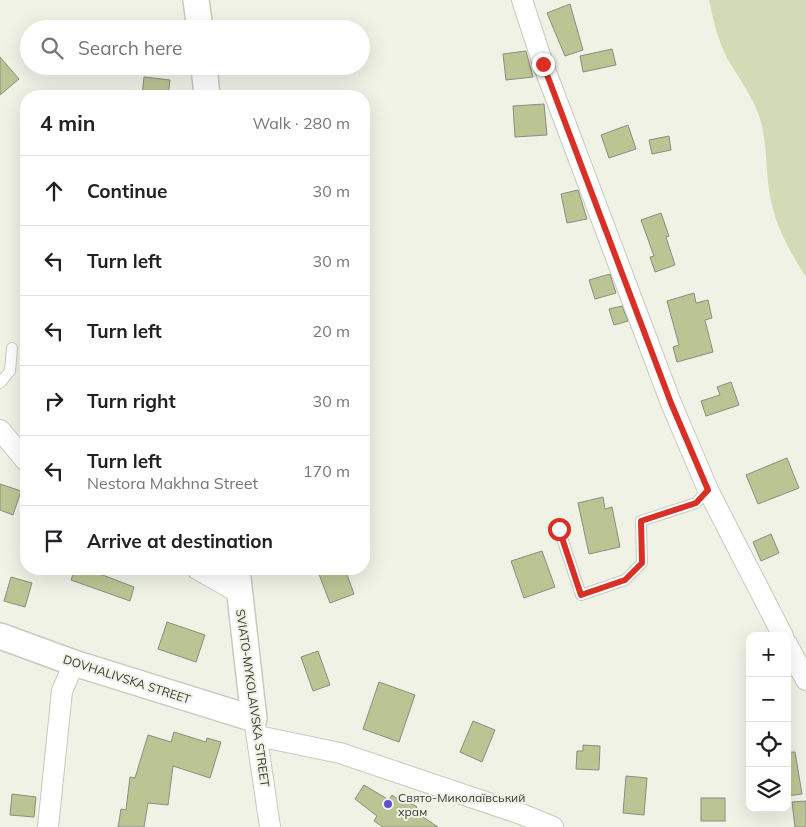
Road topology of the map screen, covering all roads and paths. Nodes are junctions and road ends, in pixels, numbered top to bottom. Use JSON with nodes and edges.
{"nodes":[{"id":1,"x":196,"y":0,"type":"edge"},
{"id":2,"x":522,"y":0,"type":"edge"},
{"id":3,"x":199,"y":20,"type":"edge"},
{"id":4,"x":205,"y":75,"type":"edge"},
{"id":5,"x":206,"y":90,"type":"edge"},
{"id":6,"x":12,"y":348,"type":"dead end"},
{"id":7,"x":0,"y":383,"type":"edge"},
{"id":8,"x":0,"y":430,"type":"edge"},
{"id":9,"x":15,"y":453,"type":"edge"},
{"id":10,"x":708,"y":490,"type":"junction"},
{"id":11,"x":559,"y":529,"type":"dead end"},
{"id":12,"x":208,"y":575,"type":"edge"},
{"id":13,"x":238,"y":575,"type":"edge"},
{"id":14,"x":239,"y":593,"type":"junction"},
{"id":15,"x":781,"y":632,"type":"edge"},
{"id":16,"x":0,"y":636,"type":"edge"},
{"id":17,"x":791,"y":652,"type":"edge"},
{"id":18,"x":74,"y":663,"type":"junction"},
{"id":19,"x":806,"y":680,"type":"edge"},
{"id":20,"x":256,"y":727,"type":"junction"},
{"id":21,"x":48,"y":827,"type":"edge"},
{"id":22,"x":270,"y":827,"type":"edge"},
{"id":23,"x":553,"y":827,"type":"edge"}],
"edges":[{"from":1,"to":3,"type":"street"},
{"from":2,"to":10,"type":"street"},
{"from":4,"to":5,"type":"street"},
{"from":6,"to":7,"type":"lane"},
{"from":8,"to":9,"type":"street"},
{"from":10,"to":11,"type":"lane"},
{"from":10,"to":15,"type":"street"},
{"from":12,"to":14,"type":"street"},
{"from":13,"to":14,"type":"street","name":"SVIATO-MYKOLAIVSKA STREET"},
{"from":14,"to":20,"type":"street","name":"SVIATO-MYKOLAIVSKA STREET"},
{"from":16,"to":18,"type":"street","name":"DOVHALIVSKA STREET"},
{"from":17,"to":19,"type":"street"},
{"from":18,"to":20,"type":"street","name":"DOVHALIVSKA STREET"},
{"from":18,"to":21,"type":"street"},
{"from":20,"to":22,"type":"street","name":"SVIATO-MYKOLAIVSKA STREET"},
{"from":20,"to":23,"type":"street","name":"DOVHALIVSKA STREET"}]}
